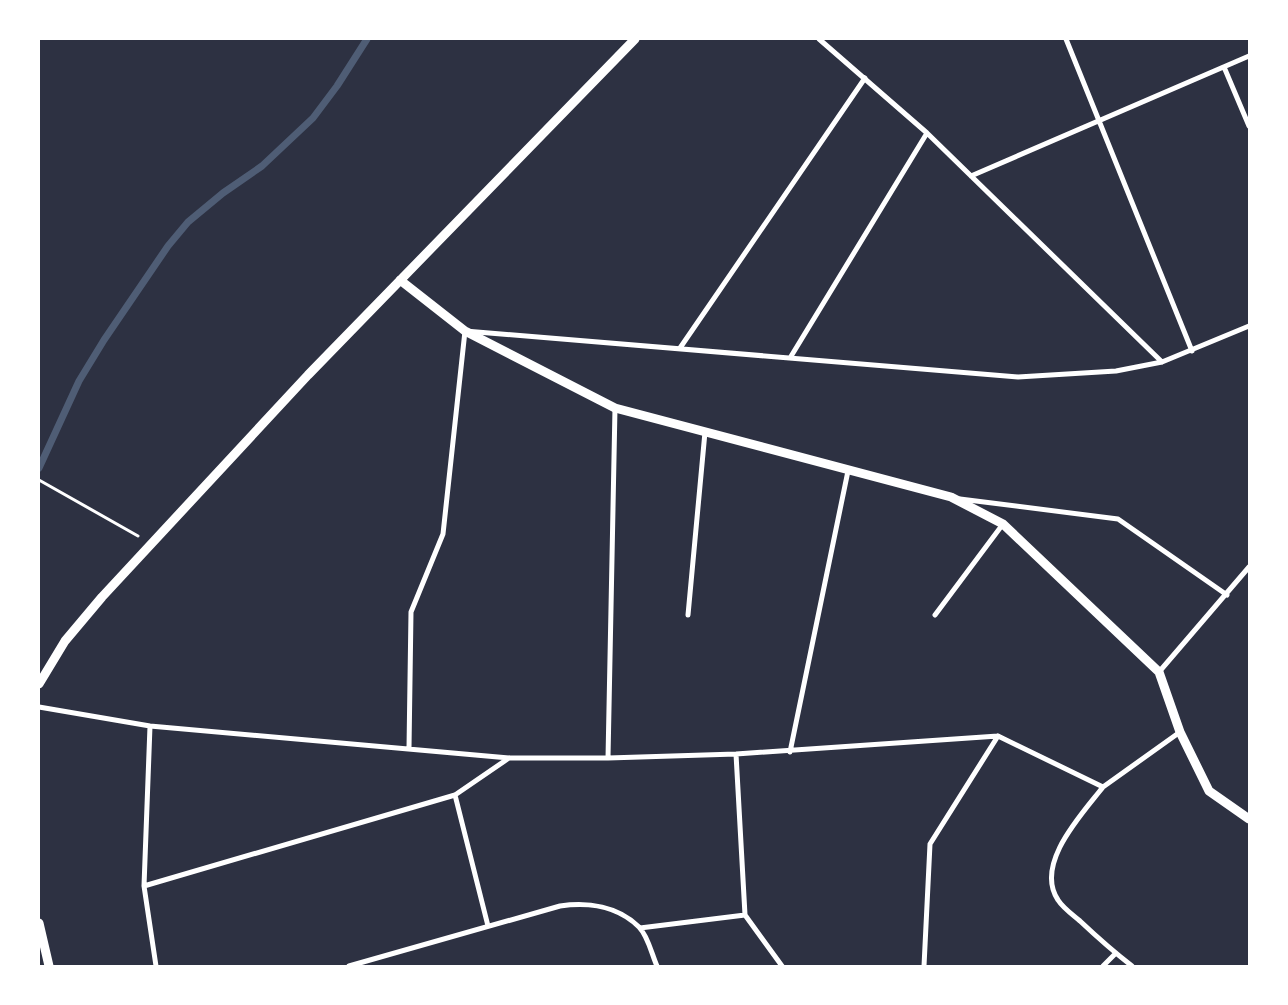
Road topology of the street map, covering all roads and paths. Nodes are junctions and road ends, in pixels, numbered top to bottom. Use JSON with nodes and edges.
{"nodes":[{"id":1,"x":635,"y":39,"type":"edge"},
{"id":2,"x":819,"y":39,"type":"edge"},
{"id":3,"x":1066,"y":39,"type":"edge"},
{"id":4,"x":1249,"y":56,"type":"edge"},
{"id":5,"x":1224,"y":67,"type":"junction"},
{"id":6,"x":865,"y":78,"type":"junction"},
{"id":7,"x":1100,"y":120,"type":"junction"},
{"id":8,"x":1249,"y":126,"type":"edge"},
{"id":9,"x":927,"y":133,"type":"junction"},
{"id":10,"x":971,"y":176,"type":"junction"},
{"id":11,"x":400,"y":280,"type":"junction"},
{"id":12,"x":1249,"y":326,"type":"edge"},
{"id":13,"x":465,"y":330,"type":"junction"},
{"id":14,"x":680,"y":348,"type":"junction"},
{"id":15,"x":1192,"y":351,"type":"junction"},
{"id":16,"x":790,"y":358,"type":"junction"},
{"id":17,"x":1162,"y":362,"type":"junction"},
{"id":18,"x":615,"y":408,"type":"junction"},
{"id":19,"x":705,"y":432,"type":"junction"},
{"id":20,"x":848,"y":471,"type":"junction"},
{"id":21,"x":39,"y":480,"type":"edge"},
{"id":22,"x":951,"y":497,"type":"junction"},
{"id":23,"x":1003,"y":524,"type":"junction"},
{"id":24,"x":152,"y":544,"type":"junction"},
{"id":25,"x":1249,"y":567,"type":"edge"},
{"id":26,"x":1227,"y":595,"type":"junction"},
{"id":27,"x":688,"y":615,"type":"dead end"},
{"id":28,"x":935,"y":615,"type":"dead end"},
{"id":29,"x":1159,"y":672,"type":"junction"},
{"id":30,"x":39,"y":684,"type":"edge"},
{"id":31,"x":39,"y":707,"type":"edge"},
{"id":32,"x":150,"y":726,"type":"junction"},
{"id":33,"x":1180,"y":732,"type":"junction"},
{"id":34,"x":998,"y":736,"type":"junction"},
{"id":35,"x":409,"y":748,"type":"junction"},
{"id":36,"x":790,"y":752,"type":"junction"},
{"id":37,"x":736,"y":754,"type":"junction"},
{"id":38,"x":508,"y":758,"type":"junction"},
{"id":39,"x":608,"y":758,"type":"junction"},
{"id":40,"x":1103,"y":787,"type":"junction"},
{"id":41,"x":455,"y":795,"type":"junction"},
{"id":42,"x":1249,"y":819,"type":"edge"},
{"id":43,"x":144,"y":886,"type":"junction"},
{"id":44,"x":745,"y":915,"type":"junction"},
{"id":45,"x":39,"y":923,"type":"edge"},
{"id":46,"x":488,"y":926,"type":"junction"},
{"id":47,"x":640,"y":928,"type":"junction"},
{"id":48,"x":1116,"y":953,"type":"junction"},
{"id":49,"x":49,"y":966,"type":"edge"},
{"id":50,"x":156,"y":966,"type":"edge"},
{"id":51,"x":349,"y":966,"type":"edge"},
{"id":52,"x":657,"y":966,"type":"edge"},
{"id":53,"x":782,"y":966,"type":"edge"},
{"id":54,"x":924,"y":966,"type":"edge"},
{"id":55,"x":1104,"y":966,"type":"edge"},
{"id":56,"x":1132,"y":966,"type":"edge"}],
"edges":[{"from":1,"to":11,"type":"street"},
{"from":2,"to":6,"type":"street"},
{"from":3,"to":7,"type":"street"},
{"from":4,"to":5,"type":"street"},
{"from":5,"to":7,"type":"street"},
{"from":5,"to":8,"type":"street"},
{"from":6,"to":9,"type":"street"},
{"from":6,"to":14,"type":"street"},
{"from":7,"to":10,"type":"street"},
{"from":7,"to":15,"type":"street"},
{"from":9,"to":10,"type":"street"},
{"from":9,"to":16,"type":"street"},
{"from":10,"to":17,"type":"street"},
{"from":11,"to":13,"type":"street"},
{"from":11,"to":24,"type":"street"},
{"from":12,"to":15,"type":"street"},
{"from":13,"to":14,"type":"street"},
{"from":13,"to":18,"type":"street"},
{"from":13,"to":35,"type":"street"},
{"from":14,"to":16,"type":"street"},
{"from":15,"to":17,"type":"street"},
{"from":16,"to":17,"type":"street"},
{"from":18,"to":19,"type":"street"},
{"from":18,"to":39,"type":"street"},
{"from":19,"to":20,"type":"street"},
{"from":19,"to":27,"type":"street"},
{"from":20,"to":22,"type":"street"},
{"from":20,"to":36,"type":"street"},
{"from":21,"to":24,"type":"path"},
{"from":22,"to":23,"type":"street"},
{"from":22,"to":26,"type":"street"},
{"from":23,"to":28,"type":"street"},
{"from":23,"to":29,"type":"street"},
{"from":24,"to":30,"type":"street"},
{"from":25,"to":26,"type":"street"},
{"from":26,"to":29,"type":"street"},
{"from":29,"to":33,"type":"street"},
{"from":31,"to":32,"type":"street"},
{"from":32,"to":35,"type":"street"},
{"from":32,"to":43,"type":"street"},
{"from":33,"to":40,"type":"street"},
{"from":33,"to":42,"type":"street"},
{"from":34,"to":36,"type":"street"},
{"from":34,"to":40,"type":"street"},
{"from":34,"to":54,"type":"street"},
{"from":35,"to":38,"type":"street"},
{"from":36,"to":37,"type":"street"},
{"from":37,"to":39,"type":"street"},
{"from":37,"to":44,"type":"street"},
{"from":38,"to":39,"type":"street"},
{"from":38,"to":41,"type":"street"},
{"from":40,"to":48,"type":"street"},
{"from":41,"to":43,"type":"street"},
{"from":41,"to":46,"type":"street"},
{"from":43,"to":50,"type":"street"},
{"from":44,"to":47,"type":"street"},
{"from":44,"to":53,"type":"street"},
{"from":45,"to":49,"type":"street"},
{"from":46,"to":47,"type":"street"},
{"from":46,"to":51,"type":"street"},
{"from":47,"to":52,"type":"street"},
{"from":48,"to":55,"type":"street"},
{"from":48,"to":56,"type":"street"}]}
